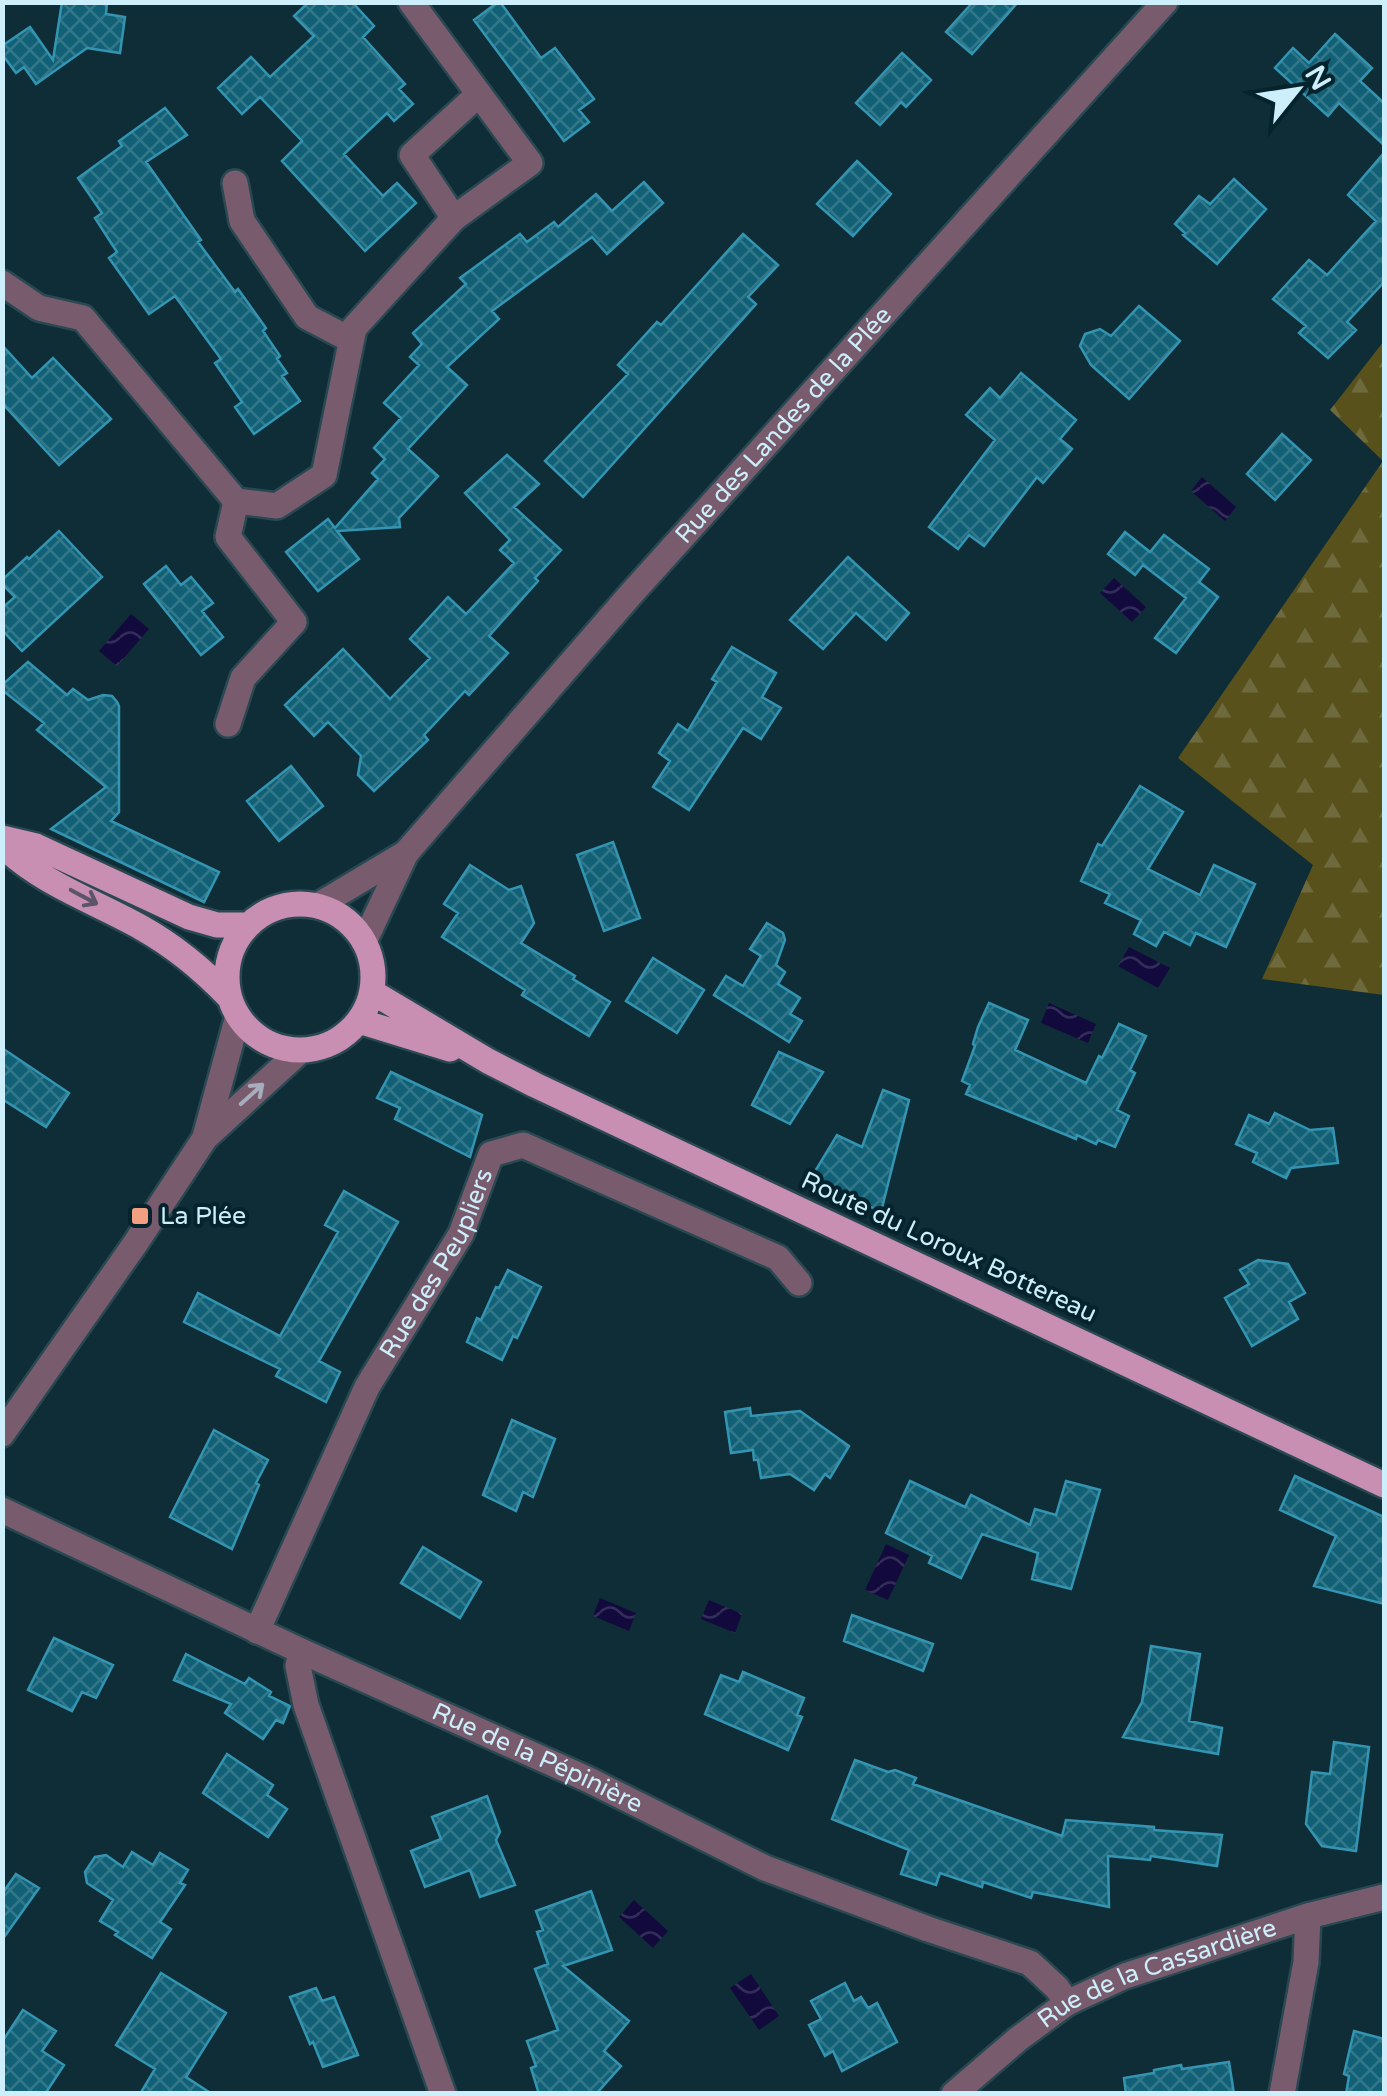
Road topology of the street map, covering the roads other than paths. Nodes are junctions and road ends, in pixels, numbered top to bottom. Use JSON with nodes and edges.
{"nodes":[{"id":1,"x":411,"y":2,"type":"edge"},
{"id":2,"x":1165,"y":2,"type":"edge"},
{"id":3,"x":479,"y":94,"type":"junction"},
{"id":4,"x":236,"y":183,"type":"dead end"},
{"id":5,"x":454,"y":218,"type":"junction"},
{"id":6,"x":2,"y":283,"type":"edge"},
{"id":7,"x":352,"y":340,"type":"junction"},
{"id":8,"x":236,"y":501,"type":"junction"},
{"id":9,"x":228,"y":724,"type":"dead end"},
{"id":10,"x":2,"y":841,"type":"edge"},
{"id":11,"x":406,"y":853,"type":"junction"},
{"id":12,"x":318,"y":905,"type":"junction"},
{"id":13,"x":246,"y":926,"type":"junction"},
{"id":14,"x":364,"y":942,"type":"junction"},
{"id":15,"x":372,"y":992,"type":"junction"},
{"id":16,"x":233,"y":1006,"type":"junction"},
{"id":17,"x":360,"y":1021,"type":"junction"},
{"id":18,"x":300,"y":1051,"type":"junction"},
{"id":19,"x":488,"y":1060,"type":"junction"},
{"id":20,"x":205,"y":1138,"type":"junction"},
{"id":21,"x":799,"y":1282,"type":"dead end"},
{"id":22,"x":2,"y":1434,"type":"edge"},
{"id":23,"x":1384,"y":1485,"type":"edge"},
{"id":24,"x":2,"y":1510,"type":"edge"},
{"id":25,"x":257,"y":1631,"type":"junction"},
{"id":26,"x":301,"y":1651,"type":"junction"},
{"id":27,"x":1384,"y":1897,"type":"edge"},
{"id":28,"x":1308,"y":1916,"type":"junction"},
{"id":29,"x":1067,"y":2002,"type":"junction"},
{"id":30,"x":443,"y":2094,"type":"edge"},
{"id":31,"x":954,"y":2094,"type":"edge"},
{"id":32,"x":1282,"y":2094,"type":"edge"}],
"edges":[{"from":1,"to":3,"type":"street"},
{"from":2,"to":11,"type":"street","name":"Rue des Landes de la Plée"},
{"from":3,"to":5,"type":"street"},
{"from":3,"to":5,"type":"street"},
{"from":4,"to":7,"type":"street"},
{"from":5,"to":7,"type":"street"},
{"from":6,"to":8,"type":"street"},
{"from":7,"to":8,"type":"street"},
{"from":8,"to":9,"type":"street"},
{"from":10,"to":13,"type":"main road"},
{"from":10,"to":16,"type":"main road","one_way":true},
{"from":11,"to":12,"type":"street","name":"Rue des Landes de la Plée"},
{"from":11,"to":14,"type":"street","name":"Rue des Landes de la Plée"},
{"from":12,"to":13,"type":"main road"},
{"from":12,"to":14,"type":"main road"},
{"from":13,"to":16,"type":"main road"},
{"from":14,"to":15,"type":"main road"},
{"from":15,"to":17,"type":"main road"},
{"from":15,"to":19,"type":"main road","name":"Route du Loroux Bottereau"},
{"from":16,"to":18,"type":"main road"},
{"from":16,"to":20,"type":"street"},
{"from":17,"to":18,"type":"main road"},
{"from":17,"to":19,"type":"main road","name":"Route du Loroux Bottereau"},
{"from":20,"to":18,"type":"street","one_way":true},
{"from":19,"to":23,"type":"main road","name":"Route du Loroux Bottereau"},
{"from":20,"to":22,"type":"street"},
{"from":21,"to":25,"type":"street","name":"Rue des Peupliers"},
{"from":24,"to":25,"type":"street","name":"Rue de la Pépinière"},
{"from":25,"to":26,"type":"street","name":"Rue de la Pépinière"},
{"from":26,"to":29,"type":"street","name":"Rue de la Pépinière"},
{"from":26,"to":30,"type":"street"},
{"from":27,"to":28,"type":"street","name":"Rue de la Cassardière"},
{"from":28,"to":29,"type":"street","name":"Rue de la Cassardière"},
{"from":28,"to":32,"type":"street"},
{"from":29,"to":31,"type":"street","name":"Rue de la Cassardière"}]}
